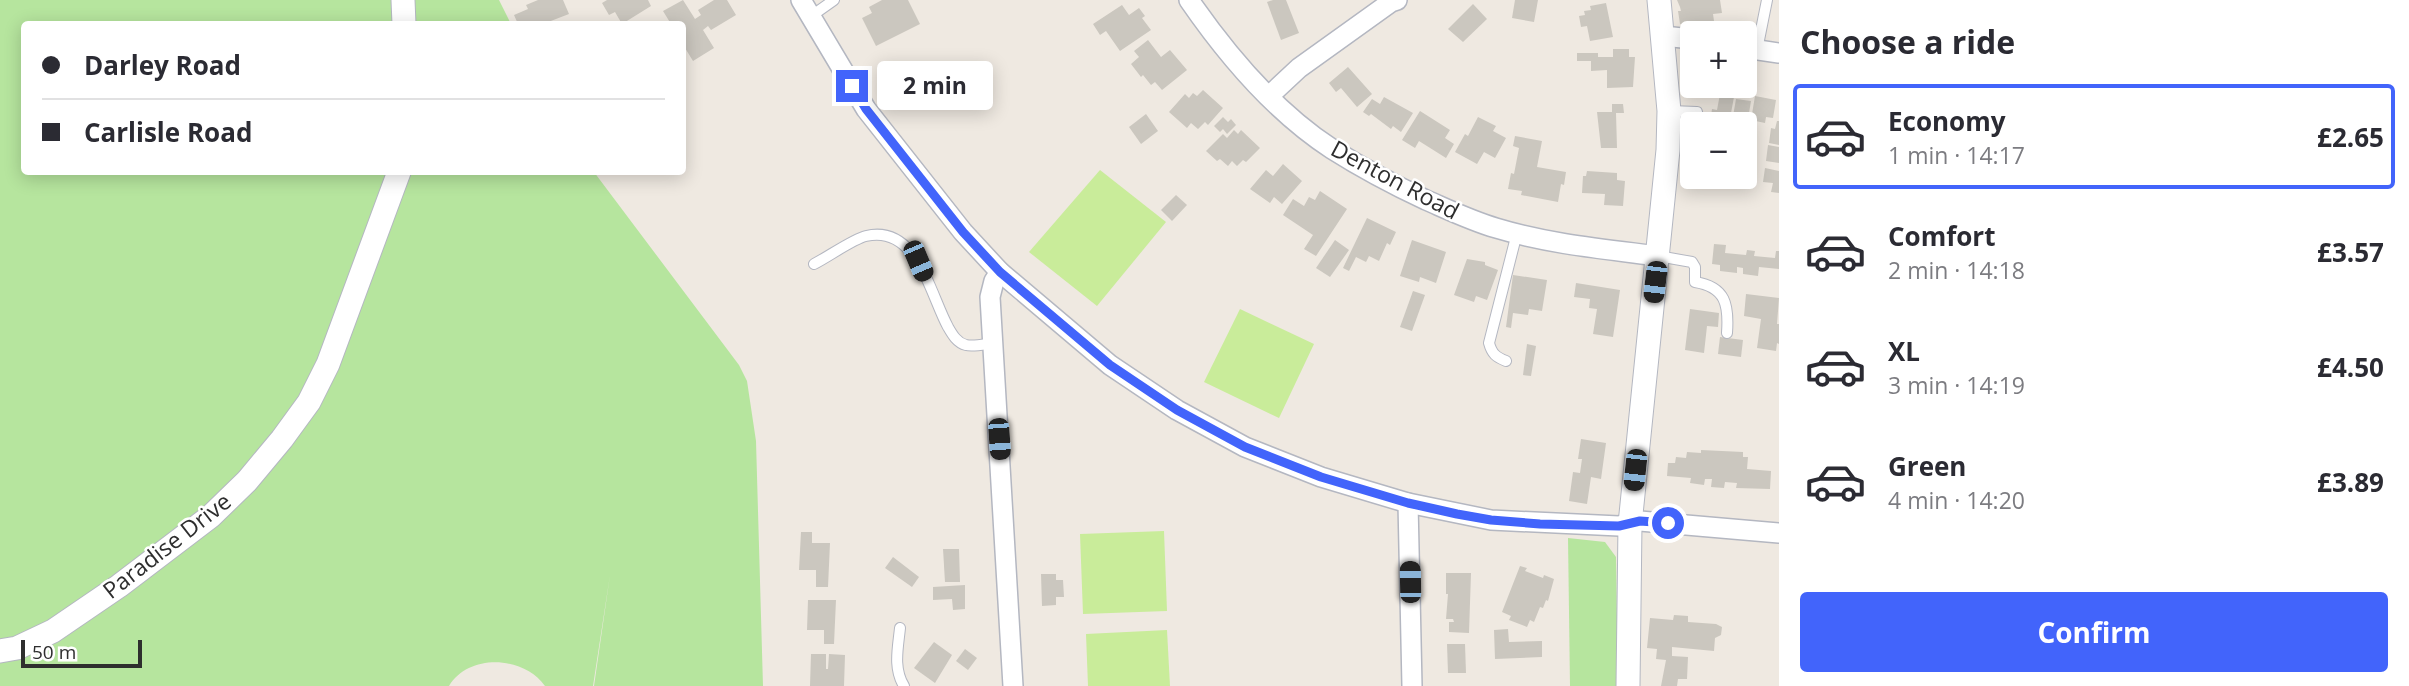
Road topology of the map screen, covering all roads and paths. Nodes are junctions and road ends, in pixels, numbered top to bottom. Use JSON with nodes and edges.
{"nodes":[{"id":1,"x":403,"y":0,"type":"edge"},
{"id":2,"x":834,"y":0,"type":"edge"},
{"id":3,"x":1189,"y":0,"type":"edge"},
{"id":4,"x":1397,"y":0,"type":"edge"},
{"id":5,"x":1659,"y":0,"type":"edge"},
{"id":6,"x":1767,"y":0,"type":"edge"},
{"id":7,"x":806,"y":8,"type":"edge"},
{"id":8,"x":404,"y":21,"type":"edge"},
{"id":9,"x":1757,"y":31,"type":"edge"},
{"id":10,"x":1663,"y":36,"type":"junction"},
{"id":11,"x":1680,"y":38,"type":"edge"},
{"id":12,"x":1757,"y":50,"type":"edge"},
{"id":13,"x":1779,"y":53,"type":"edge"},
{"id":14,"x":1269,"y":96,"type":"junction"},
{"id":15,"x":1669,"y":111,"type":"junction"},
{"id":16,"x":1697,"y":112,"type":"edge"},
{"id":17,"x":398,"y":175,"type":"edge"},
{"id":18,"x":1517,"y":233,"type":"junction"},
{"id":19,"x":1658,"y":256,"type":"junction"},
{"id":20,"x":814,"y":264,"type":"dead end"},
{"id":21,"x":1000,"y":272,"type":"junction"},
{"id":22,"x":1727,"y":333,"type":"dead end"},
{"id":23,"x":993,"y":343,"type":"junction"},
{"id":24,"x":1506,"y":361,"type":"dead end"},
{"id":25,"x":1408,"y":503,"type":"junction"},
{"id":26,"x":1630,"y":524,"type":"junction"},
{"id":27,"x":1779,"y":533,"type":"edge"},
{"id":28,"x":900,"y":628,"type":"dead end"},
{"id":29,"x":0,"y":651,"type":"edge"},
{"id":30,"x":904,"y":686,"type":"edge"},
{"id":31,"x":1013,"y":686,"type":"edge"},
{"id":32,"x":1412,"y":686,"type":"edge"},
{"id":33,"x":1628,"y":686,"type":"edge"}],
"edges":[{"from":1,"to":8,"type":"street"},
{"from":2,"to":7,"type":"lane"},
{"from":3,"to":14,"type":"street","name":"Denton Road"},
{"from":4,"to":14,"type":"street"},
{"from":5,"to":10,"type":"street"},
{"from":6,"to":9,"type":"lane"},
{"from":7,"to":21,"type":"street"},
{"from":10,"to":11,"type":"street"},
{"from":10,"to":15,"type":"street"},
{"from":12,"to":13,"type":"street"},
{"from":14,"to":18,"type":"street","name":"Denton Road"},
{"from":15,"to":16,"type":"lane"},
{"from":15,"to":19,"type":"street"},
{"from":17,"to":29,"type":"street","name":"Paradise Drive"},
{"from":18,"to":19,"type":"street","name":"Denton Road"},
{"from":18,"to":24,"type":"lane"},
{"from":19,"to":22,"type":"lane"},
{"from":19,"to":26,"type":"street"},
{"from":20,"to":23,"type":"lane"},
{"from":21,"to":23,"type":"street"},
{"from":21,"to":25,"type":"street"},
{"from":23,"to":31,"type":"street"},
{"from":25,"to":26,"type":"street"},
{"from":25,"to":32,"type":"street"},
{"from":26,"to":27,"type":"street"},
{"from":26,"to":33,"type":"street"},
{"from":28,"to":30,"type":"lane"}]}
